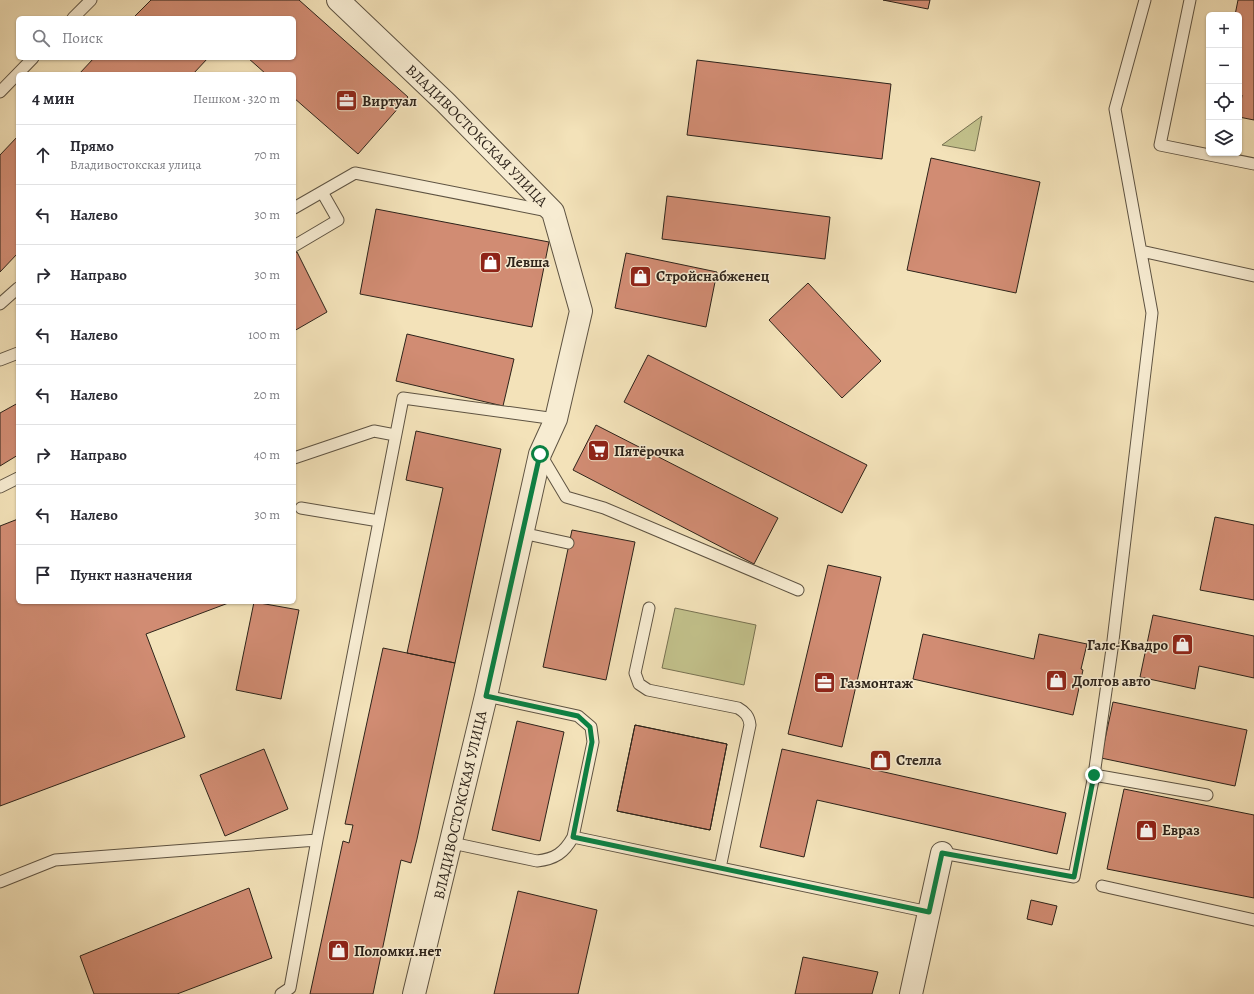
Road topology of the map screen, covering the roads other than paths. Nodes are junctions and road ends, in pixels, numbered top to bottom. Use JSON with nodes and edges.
{"nodes":[{"id":1,"x":90,"y":0,"type":"edge"},
{"id":2,"x":338,"y":0,"type":"edge"},
{"id":3,"x":1145,"y":0,"type":"edge"},
{"id":4,"x":1190,"y":0,"type":"edge"},
{"id":5,"x":75,"y":16,"type":"edge"},
{"id":6,"x":31,"y":60,"type":"edge"},
{"id":7,"x":19,"y":72,"type":"edge"},
{"id":8,"x":16,"y":76,"type":"edge"},
{"id":9,"x":0,"y":92,"type":"edge"},
{"id":10,"x":1254,"y":164,"type":"edge"},
{"id":11,"x":322,"y":192,"type":"junction"},
{"id":12,"x":296,"y":207,"type":"edge"},
{"id":13,"x":553,"y":212,"type":"junction"},
{"id":14,"x":296,"y":245,"type":"edge"},
{"id":15,"x":1141,"y":251,"type":"junction"},
{"id":16,"x":1254,"y":276,"type":"edge"},
{"id":17,"x":16,"y":290,"type":"edge"},
{"id":18,"x":0,"y":304,"type":"edge"},
{"id":19,"x":16,"y":354,"type":"edge"},
{"id":20,"x":0,"y":360,"type":"edge"},
{"id":21,"x":556,"y":419,"type":"junction"},
{"id":22,"x":395,"y":435,"type":"junction"},
{"id":23,"x":540,"y":454,"type":"junction"},
{"id":24,"x":296,"y":457,"type":"edge"},
{"id":25,"x":16,"y":479,"type":"edge"},
{"id":26,"x":0,"y":487,"type":"edge"},
{"id":27,"x":302,"y":508,"type":"dead end"},
{"id":28,"x":379,"y":521,"type":"junction"},
{"id":29,"x":522,"y":533,"type":"junction"},
{"id":30,"x":568,"y":543,"type":"dead end"},
{"id":31,"x":798,"y":590,"type":"dead end"},
{"id":32,"x":649,"y":608,"type":"dead end"},
{"id":33,"x":486,"y":696,"type":"junction"},
{"id":34,"x":1094,"y":775,"type":"junction"},
{"id":35,"x":1207,"y":795,"type":"dead end"},
{"id":36,"x":573,"y":837,"type":"junction"},
{"id":37,"x":317,"y":840,"type":"junction"},
{"id":38,"x":452,"y":843,"type":"junction"},
{"id":39,"x":942,"y":853,"type":"joint"},
{"id":40,"x":720,"y":868,"type":"junction"},
{"id":41,"x":0,"y":882,"type":"edge"},
{"id":42,"x":1102,"y":886,"type":"dead end"},
{"id":43,"x":929,"y":912,"type":"junction"},
{"id":44,"x":1254,"y":920,"type":"edge"},
{"id":45,"x":281,"y":994,"type":"edge"},
{"id":46,"x":414,"y":994,"type":"edge"},
{"id":47,"x":911,"y":994,"type":"edge"}],
"edges":[{"from":1,"to":5,"type":"lane"},
{"from":2,"to":13,"type":"street","name":"ВЛАДИВОСТОКСКАЯ УЛИЦА"},
{"from":3,"to":15,"type":"lane"},
{"from":4,"to":10,"type":"lane"},
{"from":6,"to":7,"type":"lane"},
{"from":8,"to":9,"type":"lane"},
{"from":11,"to":12,"type":"lane"},
{"from":11,"to":13,"type":"lane"},
{"from":11,"to":14,"type":"lane"},
{"from":13,"to":21,"type":"street","name":"ВЛАДИВОСТОКСКАЯ УЛИЦА"},
{"from":15,"to":16,"type":"lane"},
{"from":15,"to":34,"type":"lane"},
{"from":17,"to":18,"type":"lane"},
{"from":19,"to":20,"type":"lane"},
{"from":21,"to":22,"type":"lane"},
{"from":21,"to":23,"type":"street","name":"ВЛАДИВОСТОКСКАЯ УЛИЦА"},
{"from":22,"to":24,"type":"lane"},
{"from":22,"to":28,"type":"lane"},
{"from":23,"to":29,"type":"street","name":"ВЛАДИВОСТОКСКАЯ УЛИЦА"},
{"from":23,"to":31,"type":"lane"},
{"from":25,"to":26,"type":"lane"},
{"from":27,"to":28,"type":"lane"},
{"from":28,"to":37,"type":"lane"},
{"from":29,"to":30,"type":"lane"},
{"from":29,"to":33,"type":"street","name":"ВЛАДИВОСТОКСКАЯ УЛИЦА"},
{"from":32,"to":40,"type":"lane"},
{"from":33,"to":36,"type":"lane"},
{"from":33,"to":38,"type":"street","name":"ВЛАДИВОСТОКСКАЯ УЛИЦА"},
{"from":34,"to":35,"type":"lane"},
{"from":34,"to":39,"type":"lane"},
{"from":36,"to":38,"type":"lane"},
{"from":36,"to":40,"type":"lane"},
{"from":37,"to":41,"type":"lane"},
{"from":37,"to":45,"type":"lane"},
{"from":38,"to":46,"type":"street","name":"ВЛАДИВОСТОКСКАЯ УЛИЦА"},
{"from":39,"to":43,"type":"street"},
{"from":40,"to":43,"type":"lane"},
{"from":42,"to":44,"type":"lane"},
{"from":43,"to":47,"type":"street"}]}
